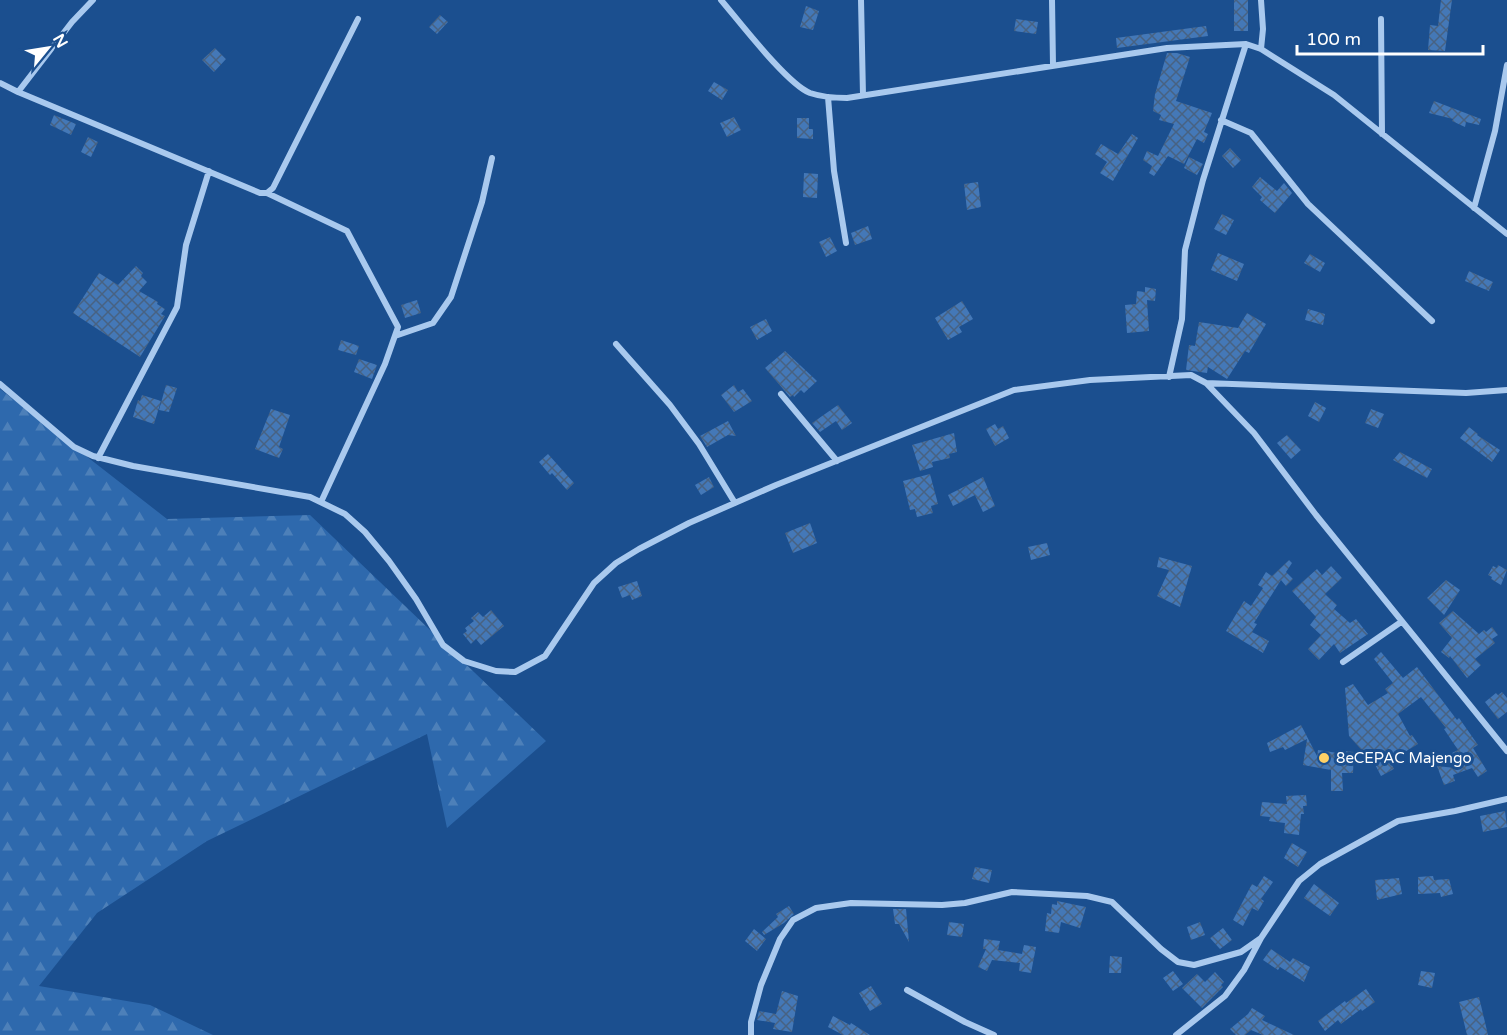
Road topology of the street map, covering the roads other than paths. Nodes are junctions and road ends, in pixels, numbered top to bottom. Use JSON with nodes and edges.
{"nodes":[{"id":1,"x":93,"y":0,"type":"edge"},
{"id":2,"x":721,"y":0,"type":"edge"},
{"id":3,"x":861,"y":0,"type":"edge"},
{"id":4,"x":1052,"y":0,"type":"edge"},
{"id":5,"x":1261,"y":0,"type":"edge"},
{"id":6,"x":358,"y":19,"type":"dead end"},
{"id":7,"x":1381,"y":19,"type":"dead end"},
{"id":8,"x":1246,"y":44,"type":"junction"},
{"id":9,"x":1261,"y":49,"type":"junction"},
{"id":10,"x":1053,"y":65,"type":"junction"},
{"id":11,"x":1507,"y":66,"type":"edge"},
{"id":12,"x":0,"y":83,"type":"edge"},
{"id":13,"x":18,"y":92,"type":"junction"},
{"id":14,"x":863,"y":95,"type":"junction"},
{"id":15,"x":828,"y":97,"type":"junction"},
{"id":16,"x":1221,"y":120,"type":"junction"},
{"id":17,"x":1382,"y":134,"type":"junction"},
{"id":18,"x":492,"y":158,"type":"dead end"},
{"id":19,"x":209,"y":171,"type":"junction"},
{"id":20,"x":267,"y":193,"type":"junction"},
{"id":21,"x":1474,"y":208,"type":"junction"},
{"id":22,"x":1507,"y":234,"type":"edge"},
{"id":23,"x":846,"y":243,"type":"dead end"},
{"id":24,"x":1432,"y":321,"type":"dead end"},
{"id":25,"x":395,"y":336,"type":"junction"},
{"id":26,"x":616,"y":344,"type":"dead end"},
{"id":27,"x":1169,"y":377,"type":"junction"},
{"id":28,"x":1206,"y":383,"type":"junction"},
{"id":29,"x":0,"y":384,"type":"edge"},
{"id":30,"x":1507,"y":390,"type":"edge"},
{"id":31,"x":781,"y":394,"type":"dead end"},
{"id":32,"x":98,"y":458,"type":"junction"},
{"id":33,"x":837,"y":461,"type":"junction"},
{"id":34,"x":321,"y":502,"type":"junction"},
{"id":35,"x":735,"y":503,"type":"junction"},
{"id":36,"x":1401,"y":622,"type":"junction"},
{"id":37,"x":1343,"y":662,"type":"dead end"},
{"id":38,"x":1507,"y":751,"type":"edge"},
{"id":39,"x":1507,"y":799,"type":"edge"},
{"id":40,"x":1261,"y":938,"type":"junction"},
{"id":41,"x":907,"y":990,"type":"dead end"},
{"id":42,"x":751,"y":1035,"type":"edge"},
{"id":43,"x":994,"y":1035,"type":"edge"},
{"id":44,"x":1176,"y":1035,"type":"edge"}],
"edges":[{"from":1,"to":13,"type":"street"},
{"from":2,"to":15,"type":"street"},
{"from":3,"to":14,"type":"street"},
{"from":4,"to":10,"type":"street"},
{"from":5,"to":9,"type":"street"},
{"from":6,"to":20,"type":"street"},
{"from":7,"to":17,"type":"street"},
{"from":8,"to":9,"type":"street"},
{"from":8,"to":10,"type":"street"},
{"from":8,"to":16,"type":"street"},
{"from":9,"to":17,"type":"street"},
{"from":10,"to":14,"type":"street"},
{"from":11,"to":21,"type":"street"},
{"from":12,"to":13,"type":"street"},
{"from":13,"to":19,"type":"street"},
{"from":14,"to":15,"type":"street"},
{"from":15,"to":23,"type":"street"},
{"from":16,"to":24,"type":"street"},
{"from":16,"to":27,"type":"street"},
{"from":17,"to":21,"type":"street"},
{"from":18,"to":25,"type":"street"},
{"from":19,"to":20,"type":"street"},
{"from":19,"to":32,"type":"street"},
{"from":20,"to":25,"type":"street"},
{"from":21,"to":22,"type":"street"},
{"from":25,"to":34,"type":"street"},
{"from":26,"to":35,"type":"street"},
{"from":27,"to":28,"type":"street"},
{"from":27,"to":33,"type":"street"},
{"from":28,"to":30,"type":"street"},
{"from":28,"to":36,"type":"street"},
{"from":29,"to":32,"type":"street"},
{"from":31,"to":33,"type":"street"},
{"from":32,"to":34,"type":"street"},
{"from":33,"to":35,"type":"street"},
{"from":34,"to":35,"type":"street"},
{"from":36,"to":37,"type":"street"},
{"from":36,"to":38,"type":"street"},
{"from":39,"to":40,"type":"street"},
{"from":40,"to":42,"type":"street"},
{"from":40,"to":44,"type":"street"},
{"from":41,"to":43,"type":"street"}]}
